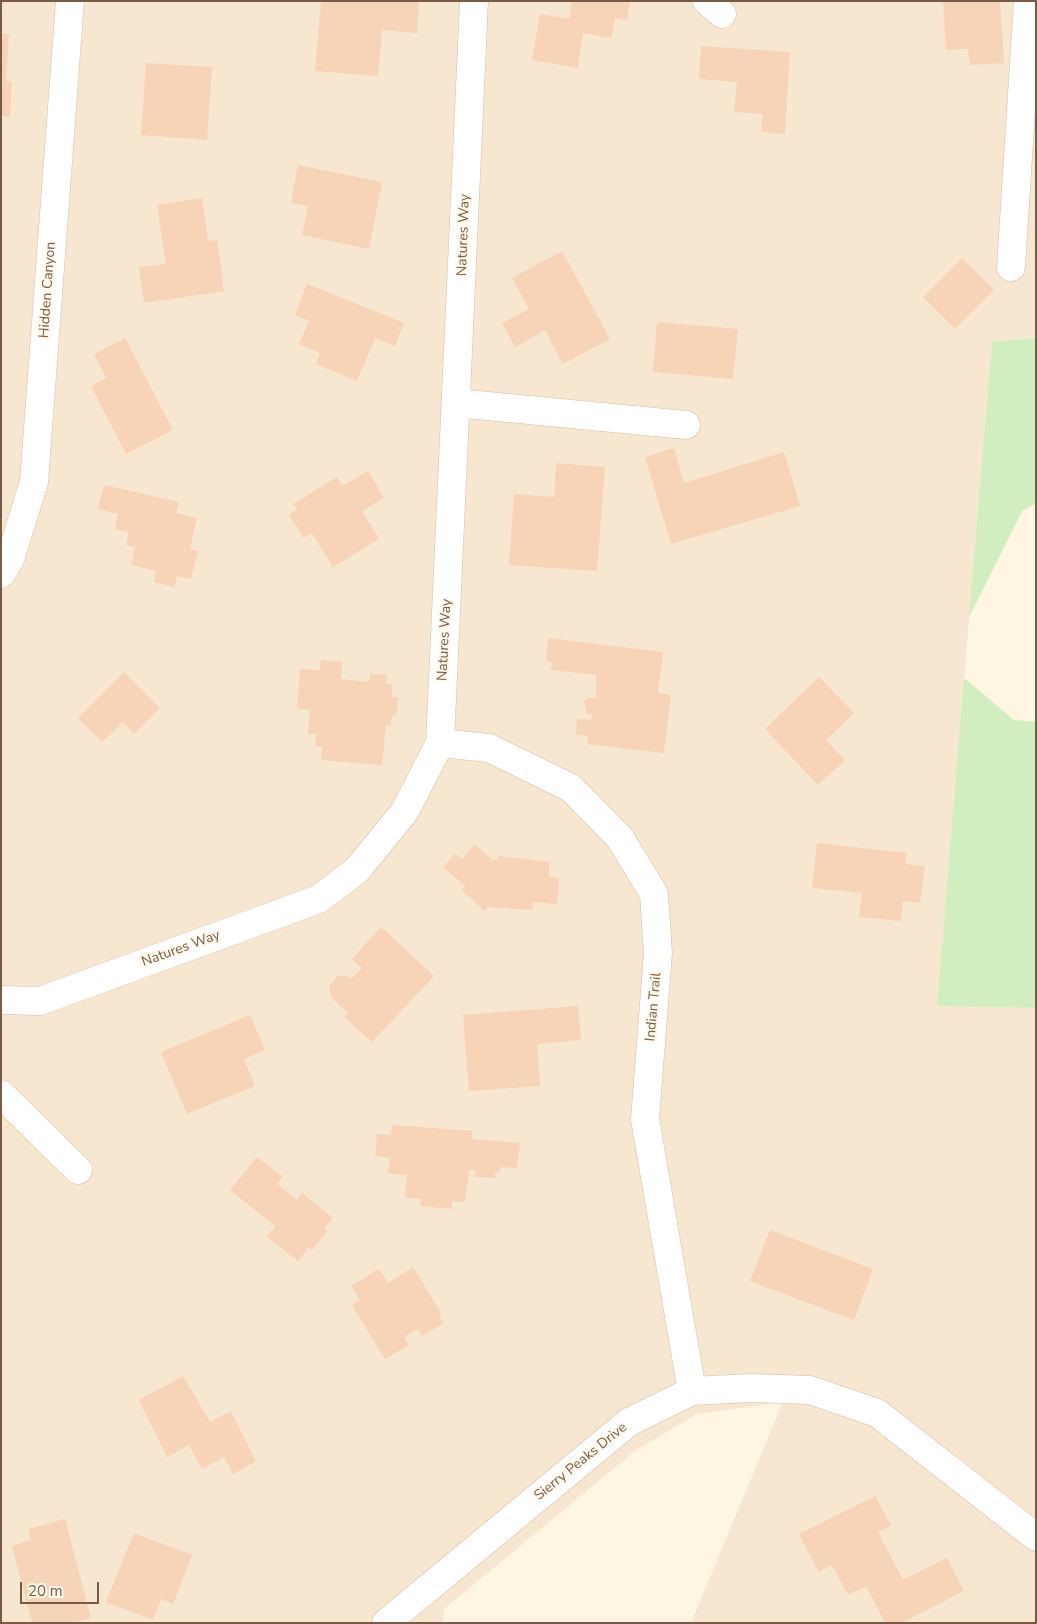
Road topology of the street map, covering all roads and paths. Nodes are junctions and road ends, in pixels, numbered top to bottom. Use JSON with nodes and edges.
{"nodes":[{"id":1,"x":70,"y":1,"type":"edge"},
{"id":2,"x":474,"y":1,"type":"edge"},
{"id":3,"x":1028,"y":1,"type":"edge"},
{"id":4,"x":1011,"y":267,"type":"dead end"},
{"id":5,"x":456,"y":403,"type":"junction"},
{"id":6,"x":686,"y":426,"type":"dead end"},
{"id":7,"x":1,"y":574,"type":"edge"},
{"id":8,"x":440,"y":743,"type":"junction"},
{"id":9,"x":1,"y":1000,"type":"edge"},
{"id":10,"x":1,"y":1094,"type":"edge"},
{"id":11,"x":78,"y":1170,"type":"dead end"},
{"id":12,"x":692,"y":1391,"type":"junction"},
{"id":13,"x":1036,"y":1537,"type":"edge"},
{"id":14,"x":386,"y":1623,"type":"edge"}],
"edges":[{"from":1,"to":7,"type":"street","name":"Hidden Canyon"},
{"from":2,"to":5,"type":"street","name":"Natures Way"},
{"from":3,"to":4,"type":"street"},
{"from":5,"to":6,"type":"street"},
{"from":5,"to":8,"type":"street","name":"Natures Way"},
{"from":8,"to":9,"type":"street","name":"Natures Way"},
{"from":8,"to":12,"type":"street","name":"Indian Trail"},
{"from":10,"to":11,"type":"street"},
{"from":12,"to":13,"type":"street","name":"Sierry Peaks Drive"},
{"from":12,"to":14,"type":"street","name":"Sierry Peaks Drive"}]}
